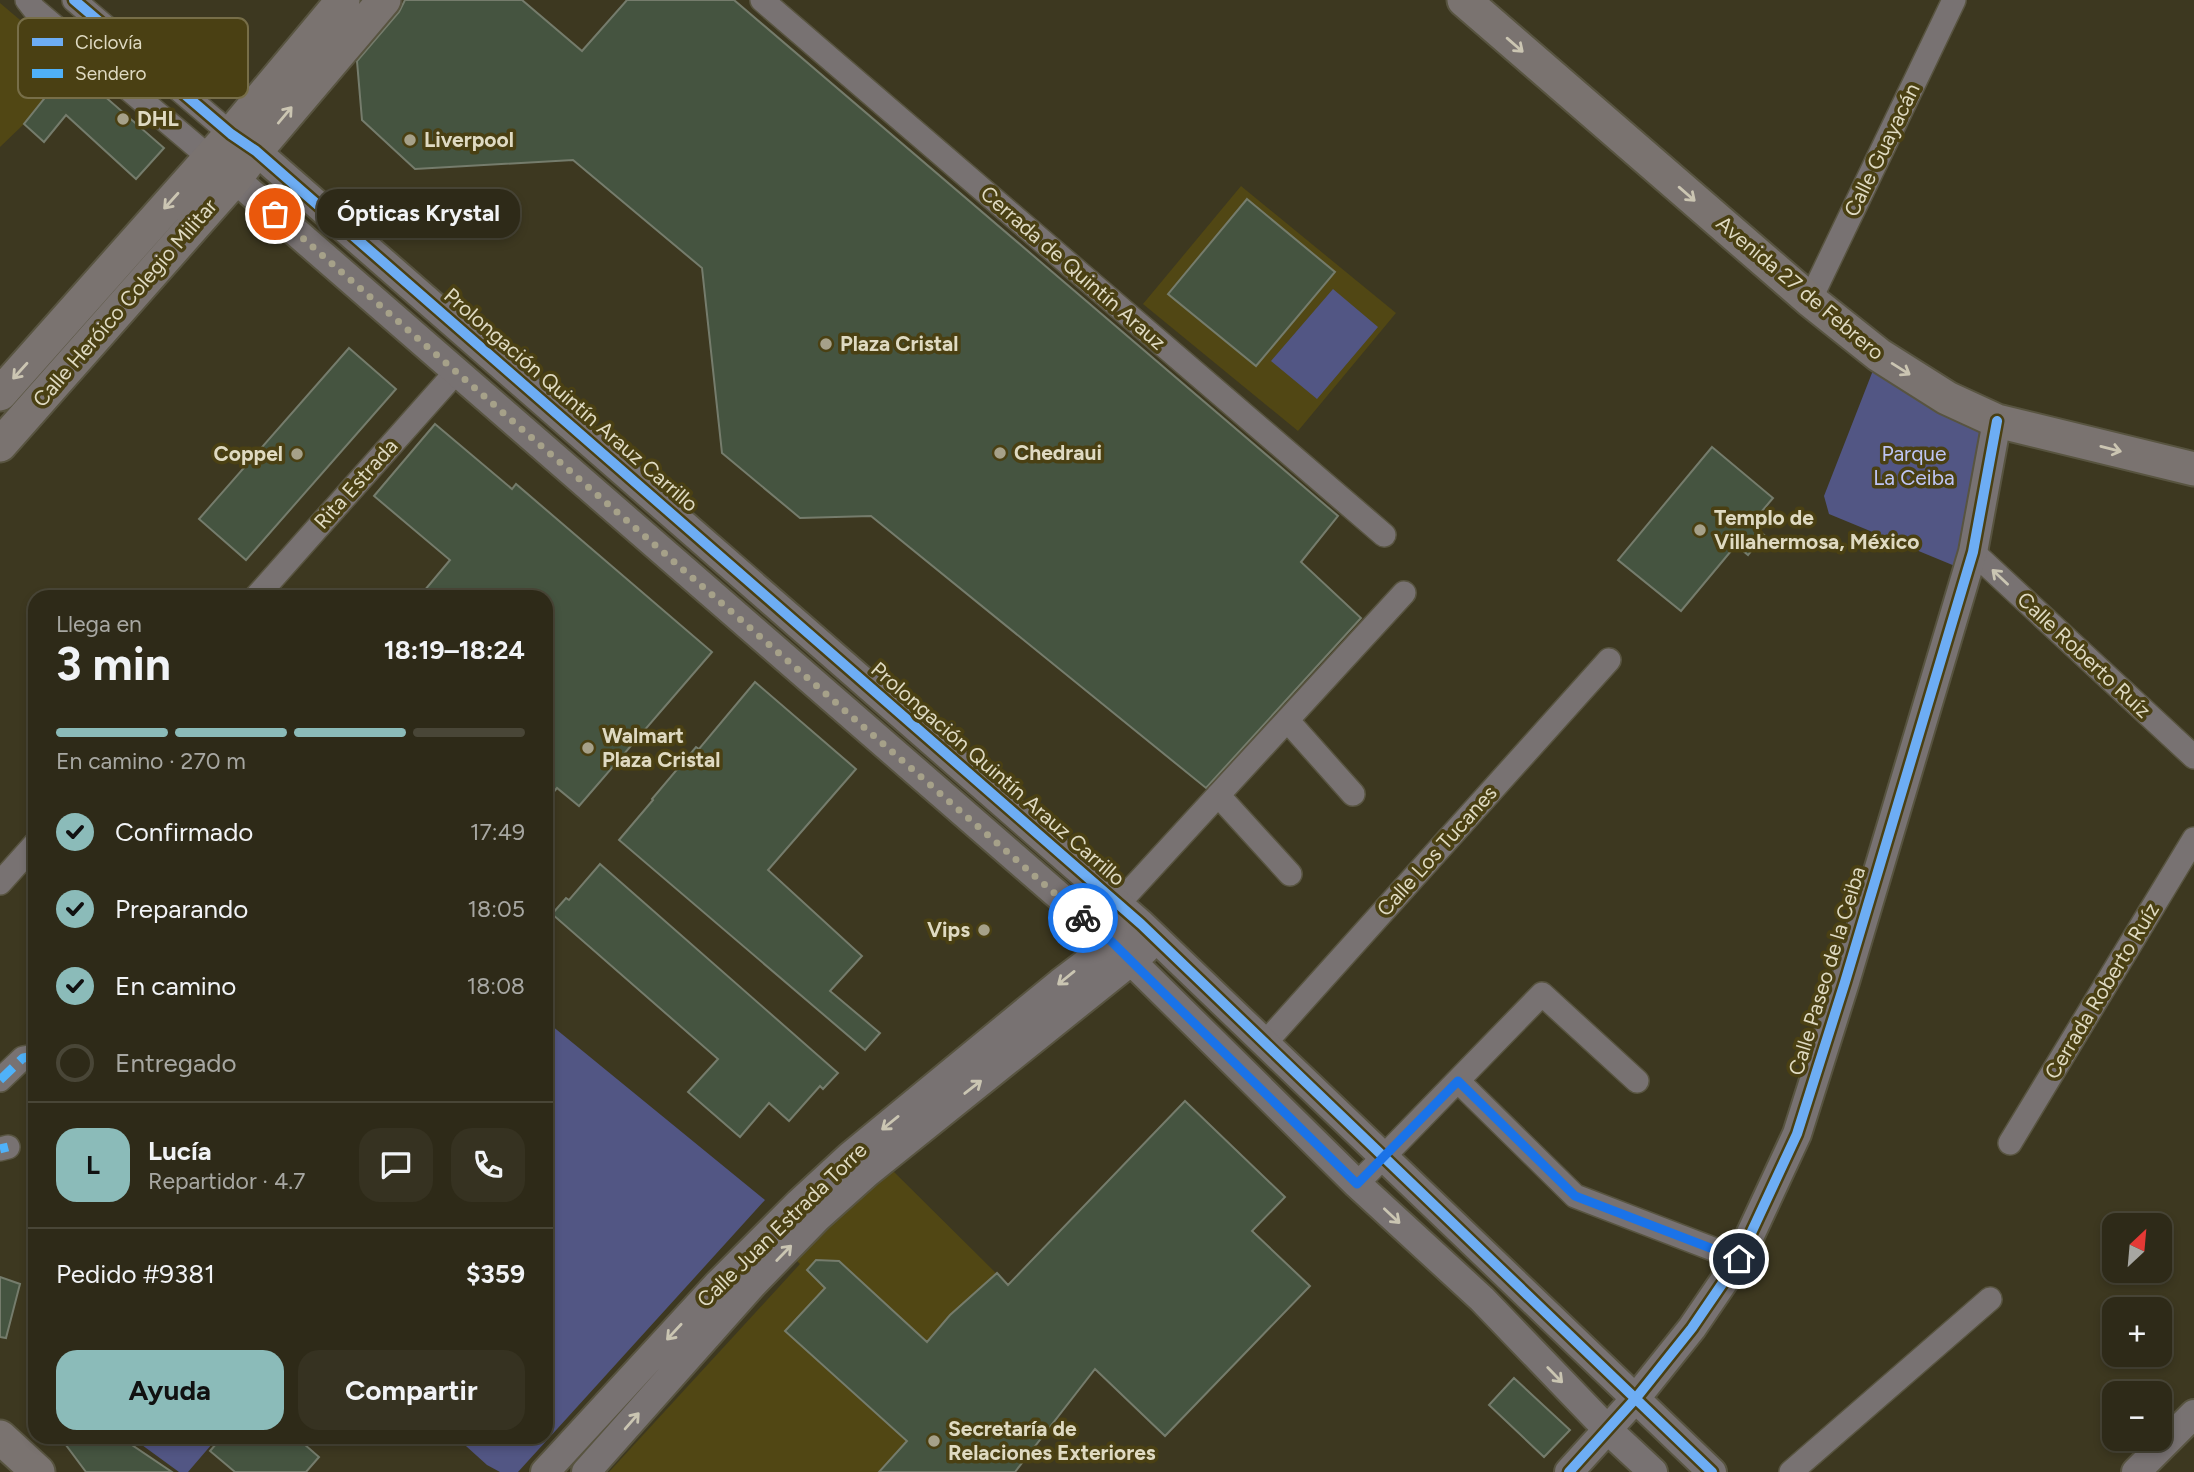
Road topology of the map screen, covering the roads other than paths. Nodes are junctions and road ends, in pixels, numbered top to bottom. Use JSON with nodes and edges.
{"nodes":[{"id":1,"x":27,"y":0,"type":"edge"},
{"id":2,"x":74,"y":0,"type":"edge"},
{"id":3,"x":343,"y":0,"type":"edge"},
{"id":4,"x":384,"y":0,"type":"edge"},
{"id":5,"x":761,"y":0,"type":"edge"},
{"id":6,"x":1464,"y":0,"type":"edge"},
{"id":7,"x":1954,"y":0,"type":"edge"},
{"id":8,"x":47,"y":18,"type":"edge"},
{"id":9,"x":93,"y":18,"type":"edge"},
{"id":10,"x":161,"y":98,"type":"edge"},
{"id":11,"x":179,"y":98,"type":"edge"},
{"id":12,"x":232,"y":148,"type":"junction"},
{"id":13,"x":235,"y":179,"type":"junction"},
{"id":14,"x":1810,"y":300,"type":"junction"},
{"id":15,"x":456,"y":372,"type":"junction"},
{"id":16,"x":531,"y":391,"type":"junction"},
{"id":17,"x":0,"y":394,"type":"edge"},
{"id":18,"x":508,"y":417,"type":"junction"},
{"id":19,"x":1997,"y":421,"type":"junction"},
{"id":20,"x":0,"y":444,"type":"edge"},
{"id":21,"x":2194,"y":469,"type":"edge"},
{"id":22,"x":1384,"y":535,"type":"dead end"},
{"id":23,"x":1973,"y":552,"type":"junction"},
{"id":24,"x":262,"y":590,"type":"edge"},
{"id":25,"x":1404,"y":593,"type":"dead end"},
{"id":26,"x":1609,"y":660,"type":"dead end"},
{"id":27,"x":1287,"y":720,"type":"junction"},
{"id":28,"x":2194,"y":757,"type":"edge"},
{"id":29,"x":974,"y":778,"type":"junction"},
{"id":30,"x":1353,"y":794,"type":"dead end"},
{"id":31,"x":1218,"y":795,"type":"junction"},
{"id":32,"x":952,"y":804,"type":"junction"},
{"id":33,"x":2194,"y":839,"type":"edge"},
{"id":34,"x":28,"y":852,"type":"edge"},
{"id":35,"x":1290,"y":874,"type":"dead end"},
{"id":36,"x":0,"y":883,"type":"edge"},
{"id":37,"x":1118,"y":904,"type":"junction"},
{"id":38,"x":1149,"y":932,"type":"junction"},
{"id":39,"x":1112,"y":942,"type":"junction"},
{"id":40,"x":1132,"y":963,"type":"junction"},
{"id":41,"x":1265,"y":1043,"type":"junction"},
{"id":42,"x":28,"y":1057,"type":"edge"},
{"id":43,"x":0,"y":1080,"type":"edge"},
{"id":44,"x":1458,"y":1081,"type":"junction"},
{"id":45,"x":1637,"y":1081,"type":"dead end"},
{"id":46,"x":2010,"y":1143,"type":"dead end"},
{"id":47,"x":1385,"y":1157,"type":"junction"},
{"id":48,"x":1357,"y":1184,"type":"junction"},
{"id":49,"x":1739,"y":1259,"type":"junction"},
{"id":50,"x":1990,"y":1300,"type":"dead end"},
{"id":51,"x":1636,"y":1398,"type":"junction"},
{"id":52,"x":2194,"y":1415,"type":"edge"},
{"id":53,"x":1608,"y":1430,"type":"junction"},
{"id":54,"x":0,"y":1437,"type":"edge"},
{"id":55,"x":38,"y":1472,"type":"edge"},
{"id":56,"x":545,"y":1472,"type":"edge"},
{"id":57,"x":586,"y":1472,"type":"edge"},
{"id":58,"x":1569,"y":1472,"type":"edge"},
{"id":59,"x":1653,"y":1472,"type":"edge"},
{"id":60,"x":1712,"y":1472,"type":"edge"},
{"id":61,"x":1791,"y":1472,"type":"edge"},
{"id":62,"x":2136,"y":1472,"type":"edge"}],
"edges":[{"from":1,"to":8,"type":"street"},
{"from":2,"to":9,"type":"street"},
{"from":3,"to":12,"type":"main road","name":"Calle Heróico Colegio Militar"},
{"from":12,"to":4,"type":"main road","name":"Calle Heróico Colegio Militar","one_way":true},
{"from":5,"to":22,"type":"street","name":"Cerrada de Quintín Arauz"},
{"from":6,"to":14,"type":"main road","name":"Avenida 27 de Febrero","one_way":true},
{"from":7,"to":14,"type":"street","name":"Calle Guayacán"},
{"from":10,"to":12,"type":"street"},
{"from":11,"to":12,"type":"street"},
{"from":12,"to":13,"type":"main road","name":"Calle Heróico Colegio Militar"},
{"from":12,"to":16,"type":"street","name":"Prolongación Quintín Arauz Carrillo"},
{"from":12,"to":17,"type":"main road","name":"Calle Heróico Colegio Militar","one_way":true},
{"from":13,"to":15,"type":"street"},
{"from":13,"to":20,"type":"main road","name":"Calle Heróico Colegio Militar"},
{"from":14,"to":19,"type":"main road","name":"Avenida 27 de Febrero","one_way":true},
{"from":15,"to":18,"type":"street"},
{"from":15,"to":24,"type":"street","name":"Rita Estrada"},
{"from":16,"to":18,"type":"street"},
{"from":16,"to":29,"type":"street","name":"Prolongación Quintín Arauz Carrillo"},
{"from":18,"to":32,"type":"street"},
{"from":19,"to":21,"type":"main road","name":"Avenida 27 de Febrero","one_way":true},
{"from":19,"to":23,"type":"street","name":"Calle Paseo de la Ceiba"},
{"from":28,"to":23,"type":"street","name":"Calle Roberto Ruíz","one_way":true},
{"from":23,"to":49,"type":"street","name":"Calle Paseo de la Ceiba"},
{"from":25,"to":27,"type":"street"},
{"from":26,"to":41,"type":"street","name":"Calle Los Tucanes"},
{"from":27,"to":30,"type":"street"},
{"from":27,"to":31,"type":"street"},
{"from":29,"to":32,"type":"street"},
{"from":29,"to":37,"type":"street","name":"Prolongación Quintín Arauz Carrillo"},
{"from":31,"to":35,"type":"street"},
{"from":31,"to":37,"type":"street"},
{"from":32,"to":39,"type":"street"},
{"from":33,"to":46,"type":"street","name":"Cerrada Roberto Ruíz"},
{"from":34,"to":36,"type":"street"},
{"from":37,"to":38,"type":"street","name":"Prolongación Quintín Arauz Carrillo"},
{"from":38,"to":39,"type":"street","name":"Calle Juan Estrada Torre"},
{"from":38,"to":40,"type":"street","name":"Calle Juan Estrada Torre"},
{"from":38,"to":41,"type":"street","name":"Prolongación Quintín Arauz Carrillo"},
{"from":39,"to":40,"type":"street"},
{"from":39,"to":56,"type":"street","name":"Calle Juan Estrada Torre","one_way":true},
{"from":40,"to":48,"type":"street"},
{"from":57,"to":40,"type":"street","name":"Calle Juan Estrada Torre","one_way":true},
{"from":41,"to":47,"type":"street","name":"Prolongación Quintín Arauz Carrillo"},
{"from":42,"to":43,"type":"street"},
{"from":44,"to":45,"type":"street"},
{"from":44,"to":47,"type":"street"},
{"from":44,"to":49,"type":"street"},
{"from":47,"to":48,"type":"street"},
{"from":47,"to":51,"type":"street","name":"Prolongación Quintín Arauz Carrillo"},
{"from":48,"to":53,"type":"street","one_way":true},
{"from":49,"to":51,"type":"street","name":"Calle Paseo de la Ceiba"},
{"from":50,"to":61,"type":"street"},
{"from":51,"to":53,"type":"street","name":"Calle Paseo de la Ceiba"},
{"from":51,"to":60,"type":"street","name":"Prolongación Quintín Arauz Carrillo"},
{"from":52,"to":62,"type":"street"},
{"from":53,"to":58,"type":"street","name":"Calle Paseo de la Ceiba"},
{"from":53,"to":59,"type":"street"},
{"from":54,"to":55,"type":"main road"}]}
